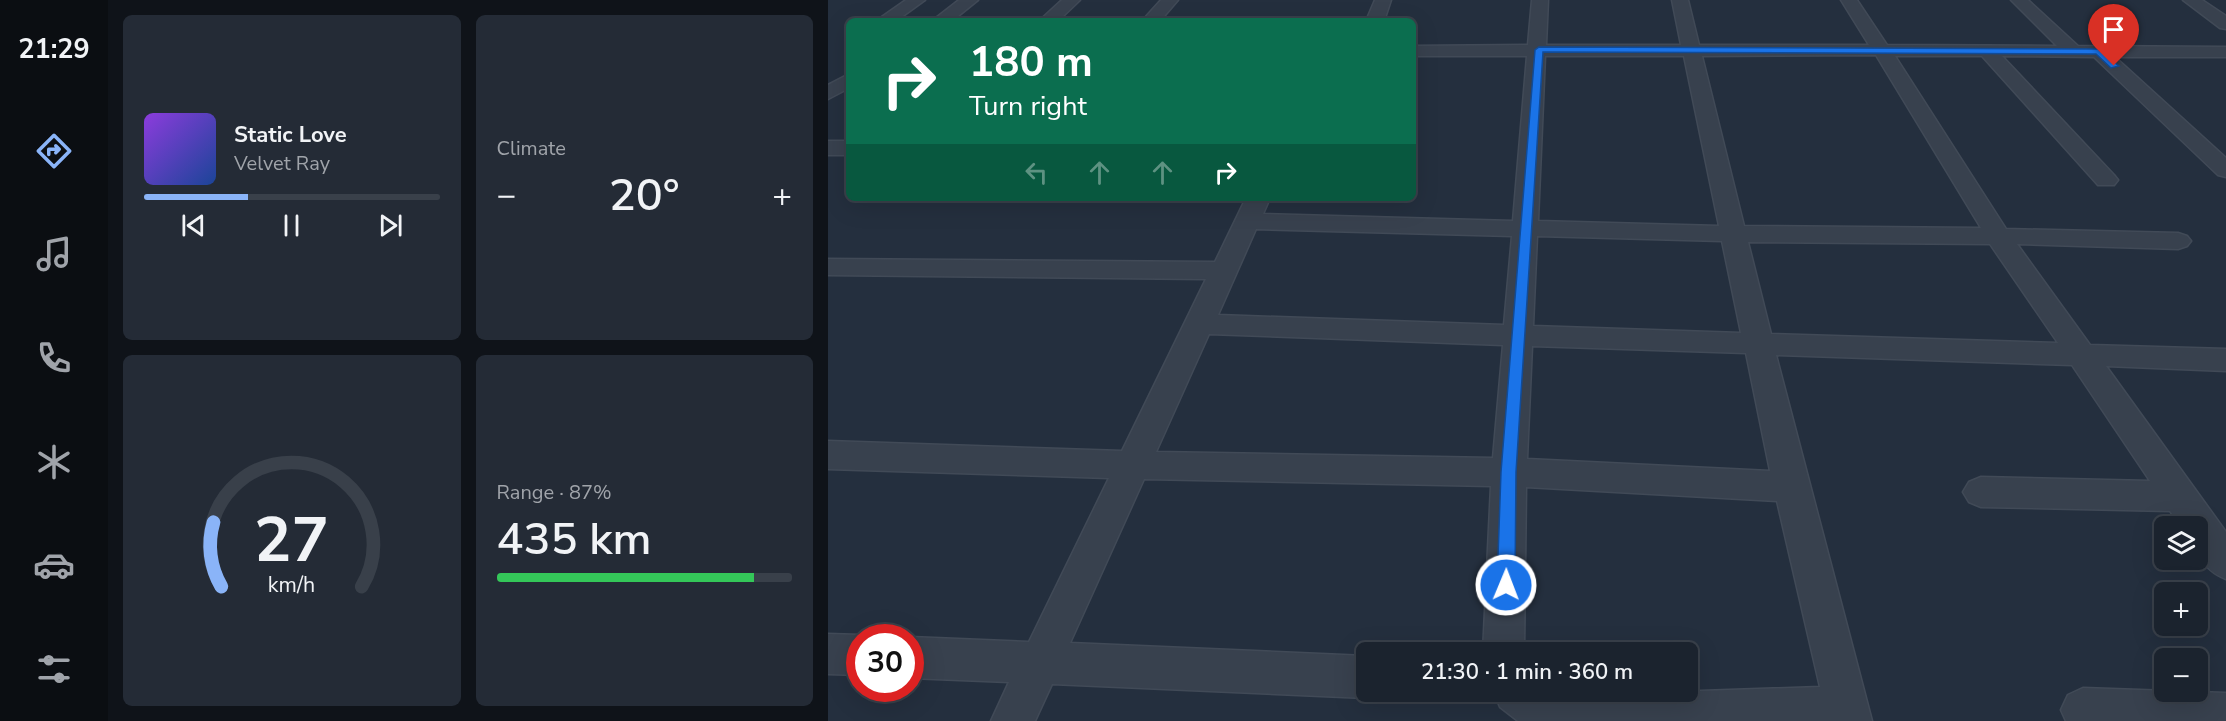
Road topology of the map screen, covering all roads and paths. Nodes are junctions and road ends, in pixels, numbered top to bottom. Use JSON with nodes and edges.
{"nodes":[{"id":1,"x":917,"y":0,"type":"edge"},
{"id":2,"x":970,"y":0,"type":"edge"},
{"id":3,"x":1072,"y":0,"type":"edge"},
{"id":4,"x":1170,"y":0,"type":"edge"},
{"id":5,"x":1383,"y":0,"type":"edge"},
{"id":6,"x":1540,"y":0,"type":"edge"},
{"id":7,"x":1680,"y":0,"type":"edge"},
{"id":8,"x":1849,"y":0,"type":"edge"},
{"id":9,"x":2019,"y":0,"type":"edge"},
{"id":10,"x":2191,"y":0,"type":"edge"},
{"id":11,"x":890,"y":18,"type":"edge"},
{"id":12,"x":945,"y":18,"type":"edge"},
{"id":13,"x":1051,"y":18,"type":"edge"},
{"id":14,"x":1154,"y":18,"type":"edge"},
{"id":15,"x":1376,"y":18,"type":"edge"},
{"id":16,"x":2226,"y":24,"type":"edge"},
{"id":17,"x":1692,"y":49,"type":"junction"},
{"id":18,"x":1539,"y":50,"type":"junction"},
{"id":19,"x":1882,"y":50,"type":"junction"},
{"id":20,"x":1416,"y":51,"type":"edge"},
{"id":21,"x":1987,"y":51,"type":"junction"},
{"id":22,"x":2073,"y":51,"type":"junction"},
{"id":23,"x":2098,"y":51,"type":"junction"},
{"id":24,"x":2225,"y":53,"type":"edge"},
{"id":25,"x":828,"y":75,"type":"edge"},
{"id":26,"x":846,"y":78,"type":"edge"},
{"id":27,"x":846,"y":80,"type":"edge"},
{"id":28,"x":828,"y":93,"type":"edge"},
{"id":29,"x":828,"y":148,"type":"edge"},
{"id":30,"x":846,"y":148,"type":"edge"},
{"id":31,"x":2226,"y":170,"type":"edge"},
{"id":32,"x":2106,"y":180,"type":"dead end"},
{"id":33,"x":1252,"y":209,"type":"edge"},
{"id":34,"x":1526,"y":229,"type":"junction"},
{"id":35,"x":1734,"y":234,"type":"junction"},
{"id":36,"x":1998,"y":236,"type":"junction"},
{"id":37,"x":2178,"y":241,"type":"dead end"},
{"id":38,"x":828,"y":267,"type":"edge"},
{"id":39,"x":1222,"y":271,"type":"junction"},
{"id":40,"x":1199,"y":324,"type":"junction"},
{"id":41,"x":1519,"y":335,"type":"junction"},
{"id":42,"x":1759,"y":344,"type":"junction"},
{"id":43,"x":2082,"y":355,"type":"junction"},
{"id":44,"x":2226,"y":360,"type":"edge"},
{"id":45,"x":828,"y":455,"type":"edge"},
{"id":46,"x":1134,"y":465,"type":"junction"},
{"id":47,"x":1509,"y":472,"type":"junction"},
{"id":48,"x":1791,"y":486,"type":"junction"},
{"id":49,"x":1981,"y":492,"type":"dead end"},
{"id":50,"x":2180,"y":496,"type":"junction"},
{"id":51,"x":2226,"y":562,"type":"edge"},
{"id":52,"x":1504,"y":642,"type":"edge"},
{"id":53,"x":828,"y":654,"type":"edge"},
{"id":54,"x":846,"y":655,"type":"edge"},
{"id":55,"x":924,"y":658,"type":"edge"},
{"id":56,"x":1040,"y":663,"type":"junction"},
{"id":57,"x":1356,"y":677,"type":"edge"},
{"id":58,"x":1528,"y":702,"type":"edge"},
{"id":59,"x":2083,"y":710,"type":"dead end"},
{"id":60,"x":1848,"y":715,"type":"edge"},
{"id":61,"x":2226,"y":716,"type":"edge"},
{"id":62,"x":1013,"y":721,"type":"edge"}],
"edges":[{"from":1,"to":11,"type":"street"},
{"from":2,"to":12,"type":"street"},
{"from":3,"to":13,"type":"street"},
{"from":4,"to":14,"type":"street"},
{"from":5,"to":15,"type":"street"},
{"from":6,"to":18,"type":"street"},
{"from":7,"to":17,"type":"street"},
{"from":8,"to":19,"type":"street"},
{"from":9,"to":22,"type":"street"},
{"from":10,"to":16,"type":"street"},
{"from":17,"to":18,"type":"street"},
{"from":17,"to":19,"type":"street"},
{"from":17,"to":35,"type":"street"},
{"from":18,"to":20,"type":"street"},
{"from":18,"to":34,"type":"street"},
{"from":19,"to":21,"type":"street"},
{"from":19,"to":36,"type":"street"},
{"from":21,"to":22,"type":"street"},
{"from":21,"to":32,"type":"street"},
{"from":22,"to":23,"type":"street"},
{"from":23,"to":24,"type":"street"},
{"from":23,"to":31,"type":"street"},
{"from":25,"to":26,"type":"street"},
{"from":27,"to":28,"type":"street"},
{"from":29,"to":30,"type":"street"},
{"from":33,"to":34,"type":"street"},
{"from":33,"to":39,"type":"street"},
{"from":34,"to":35,"type":"street"},
{"from":34,"to":41,"type":"street"},
{"from":35,"to":36,"type":"street"},
{"from":35,"to":42,"type":"street"},
{"from":36,"to":37,"type":"street"},
{"from":36,"to":43,"type":"street"},
{"from":38,"to":39,"type":"street"},
{"from":39,"to":40,"type":"street"},
{"from":40,"to":41,"type":"street"},
{"from":40,"to":46,"type":"street"},
{"from":41,"to":42,"type":"street"},
{"from":41,"to":47,"type":"street"},
{"from":42,"to":43,"type":"street"},
{"from":42,"to":48,"type":"street"},
{"from":43,"to":44,"type":"street"},
{"from":43,"to":50,"type":"street"},
{"from":45,"to":46,"type":"street"},
{"from":46,"to":47,"type":"street"},
{"from":46,"to":56,"type":"street"},
{"from":47,"to":48,"type":"street"},
{"from":47,"to":52,"type":"street"},
{"from":48,"to":60,"type":"street"},
{"from":49,"to":50,"type":"street"},
{"from":50,"to":51,"type":"street"},
{"from":53,"to":54,"type":"street"},
{"from":55,"to":56,"type":"street"},
{"from":56,"to":57,"type":"street"},
{"from":56,"to":62,"type":"street"},
{"from":58,"to":60,"type":"street"},
{"from":59,"to":61,"type":"street"}]}
